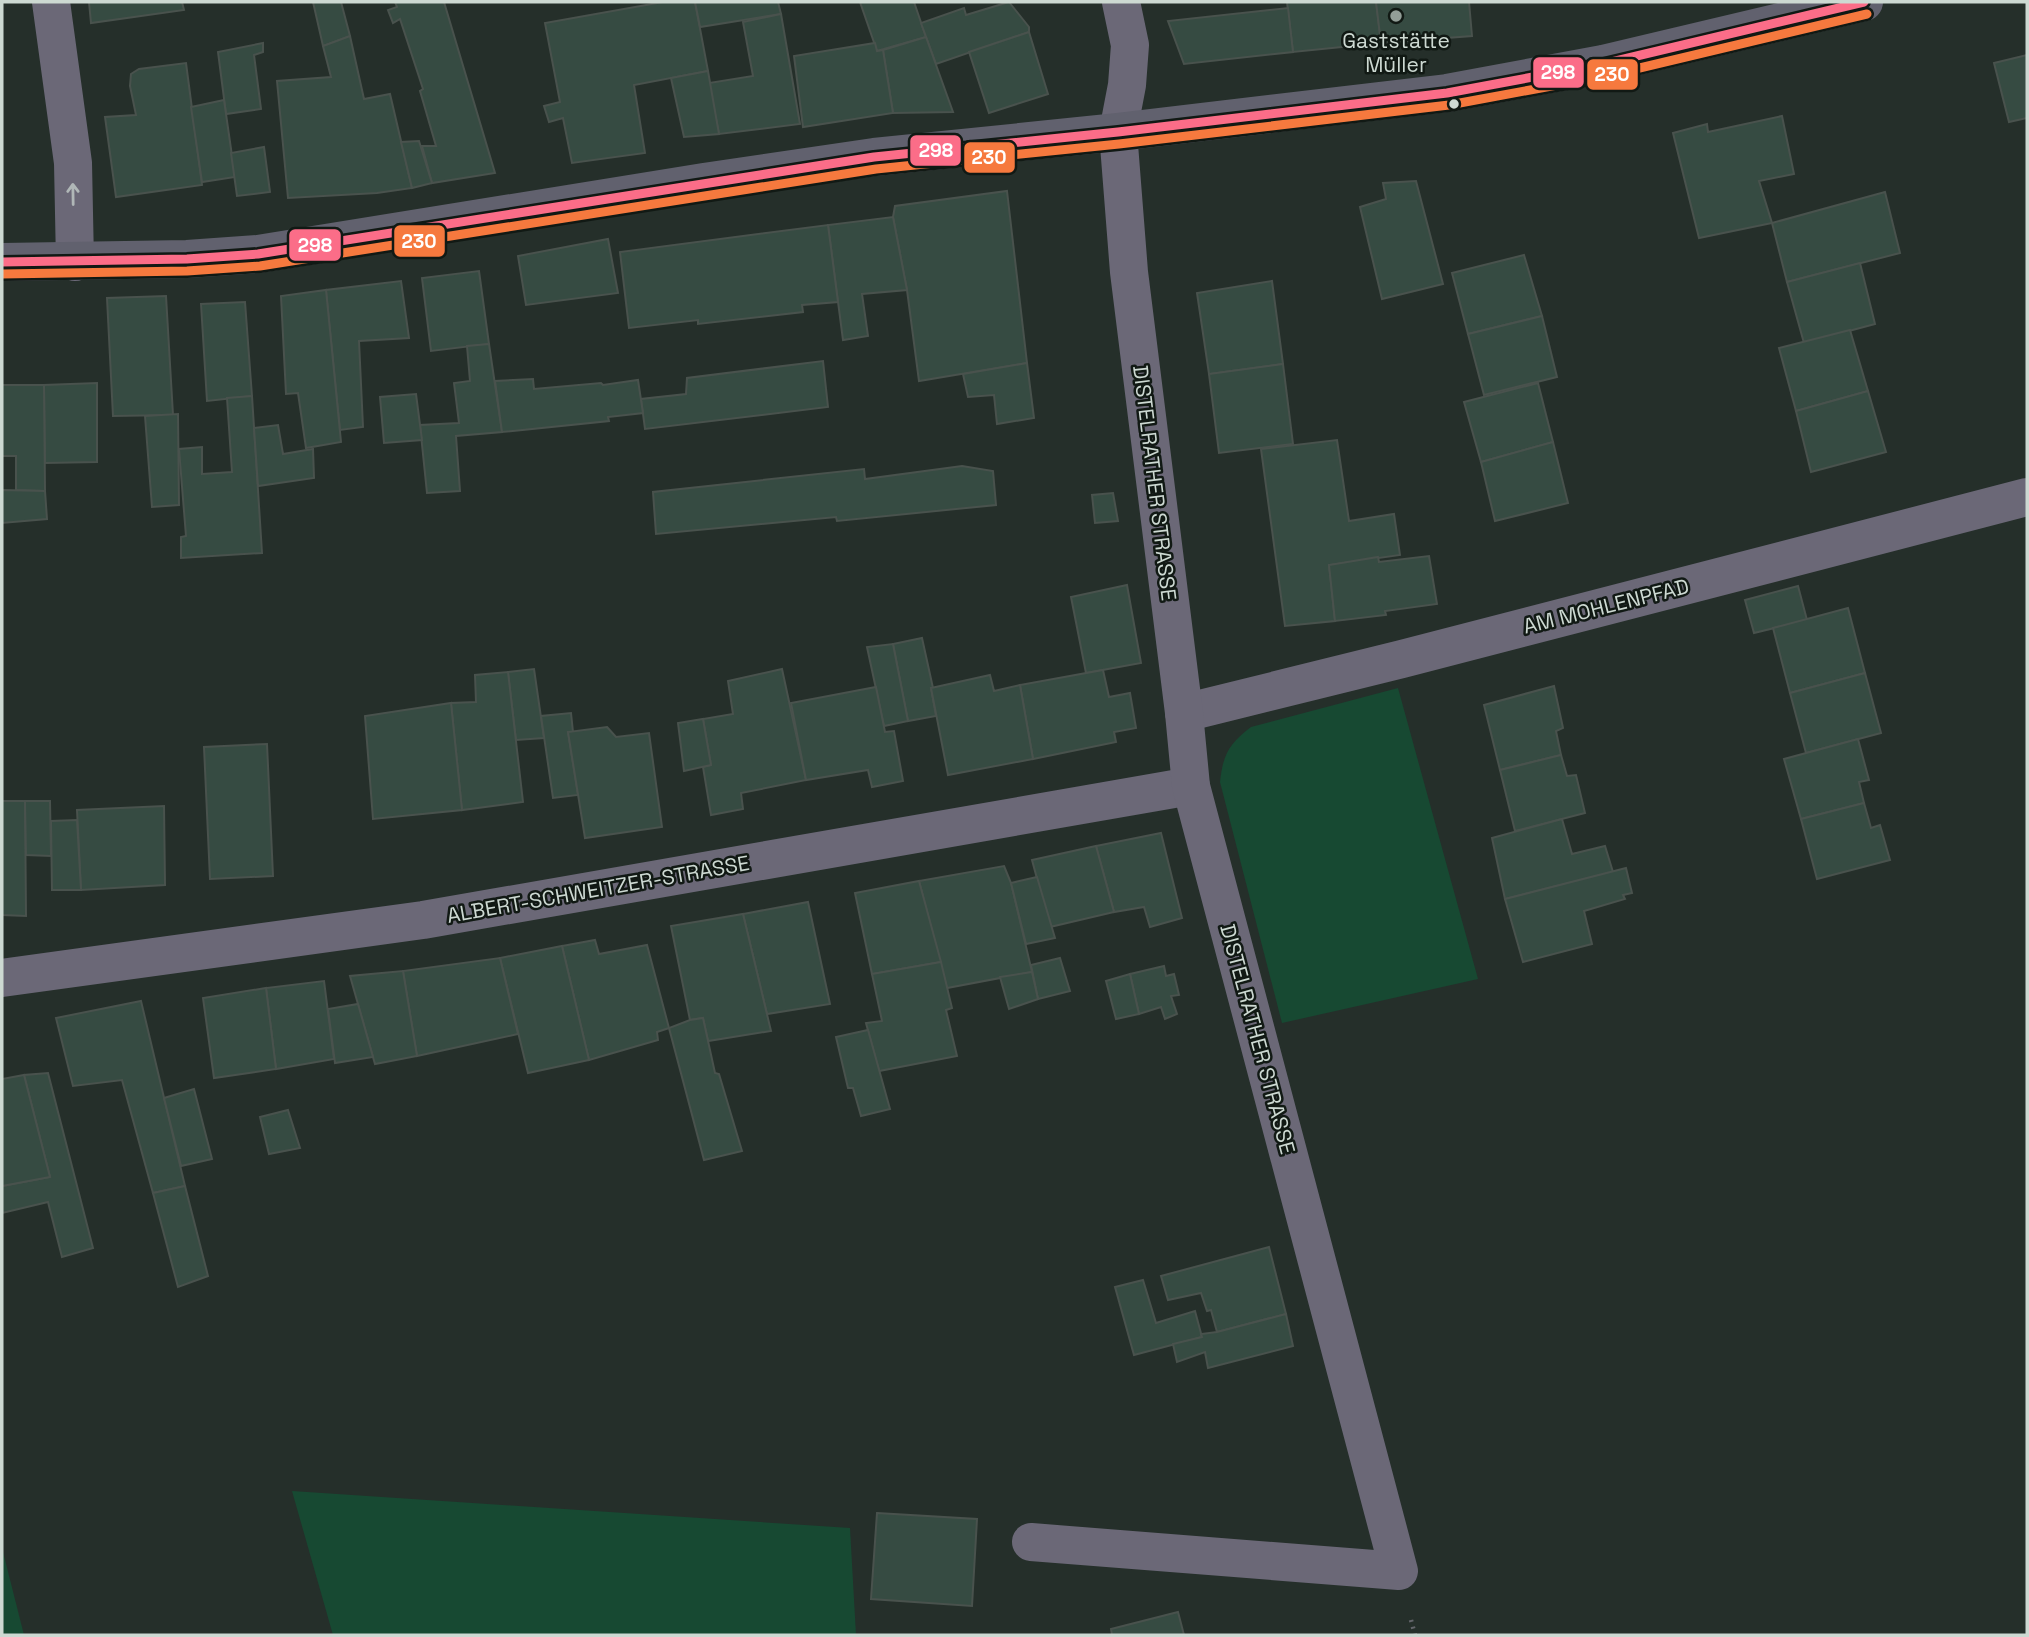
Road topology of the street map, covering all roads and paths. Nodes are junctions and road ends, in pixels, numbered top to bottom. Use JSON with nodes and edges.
{"nodes":[{"id":1,"x":51,"y":2,"type":"edge"},
{"id":2,"x":1121,"y":2,"type":"edge"},
{"id":3,"x":1864,"y":2,"type":"edge"},
{"id":4,"x":1118,"y":132,"type":"junction"},
{"id":5,"x":2,"y":262,"type":"edge"},
{"id":6,"x":75,"y":262,"type":"junction"},
{"id":7,"x":2027,"y":497,"type":"edge"},
{"id":8,"x":1184,"y":713,"type":"junction"},
{"id":9,"x":1191,"y":786,"type":"junction"},
{"id":10,"x":2,"y":978,"type":"edge"},
{"id":11,"x":1031,"y":1542,"type":"dead end"}],
"edges":[{"from":6,"to":1,"type":"street","one_way":true},
{"from":2,"to":4,"type":"street","name":"DISTELRATHER STRASSE"},
{"from":3,"to":4,"type":"main road"},
{"from":4,"to":6,"type":"main road"},
{"from":4,"to":8,"type":"street","name":"DISTELRATHER STRASSE"},
{"from":5,"to":6,"type":"main road"},
{"from":7,"to":8,"type":"street","name":"AM MOHLENPFAD"},
{"from":8,"to":9,"type":"street","name":"DISTELRATHER STRASSE"},
{"from":9,"to":10,"type":"street","name":"ALBERT-SCHWEITZER-STRASSE"},
{"from":9,"to":11,"type":"street","name":"DISTELRATHER STRASSE"}]}
